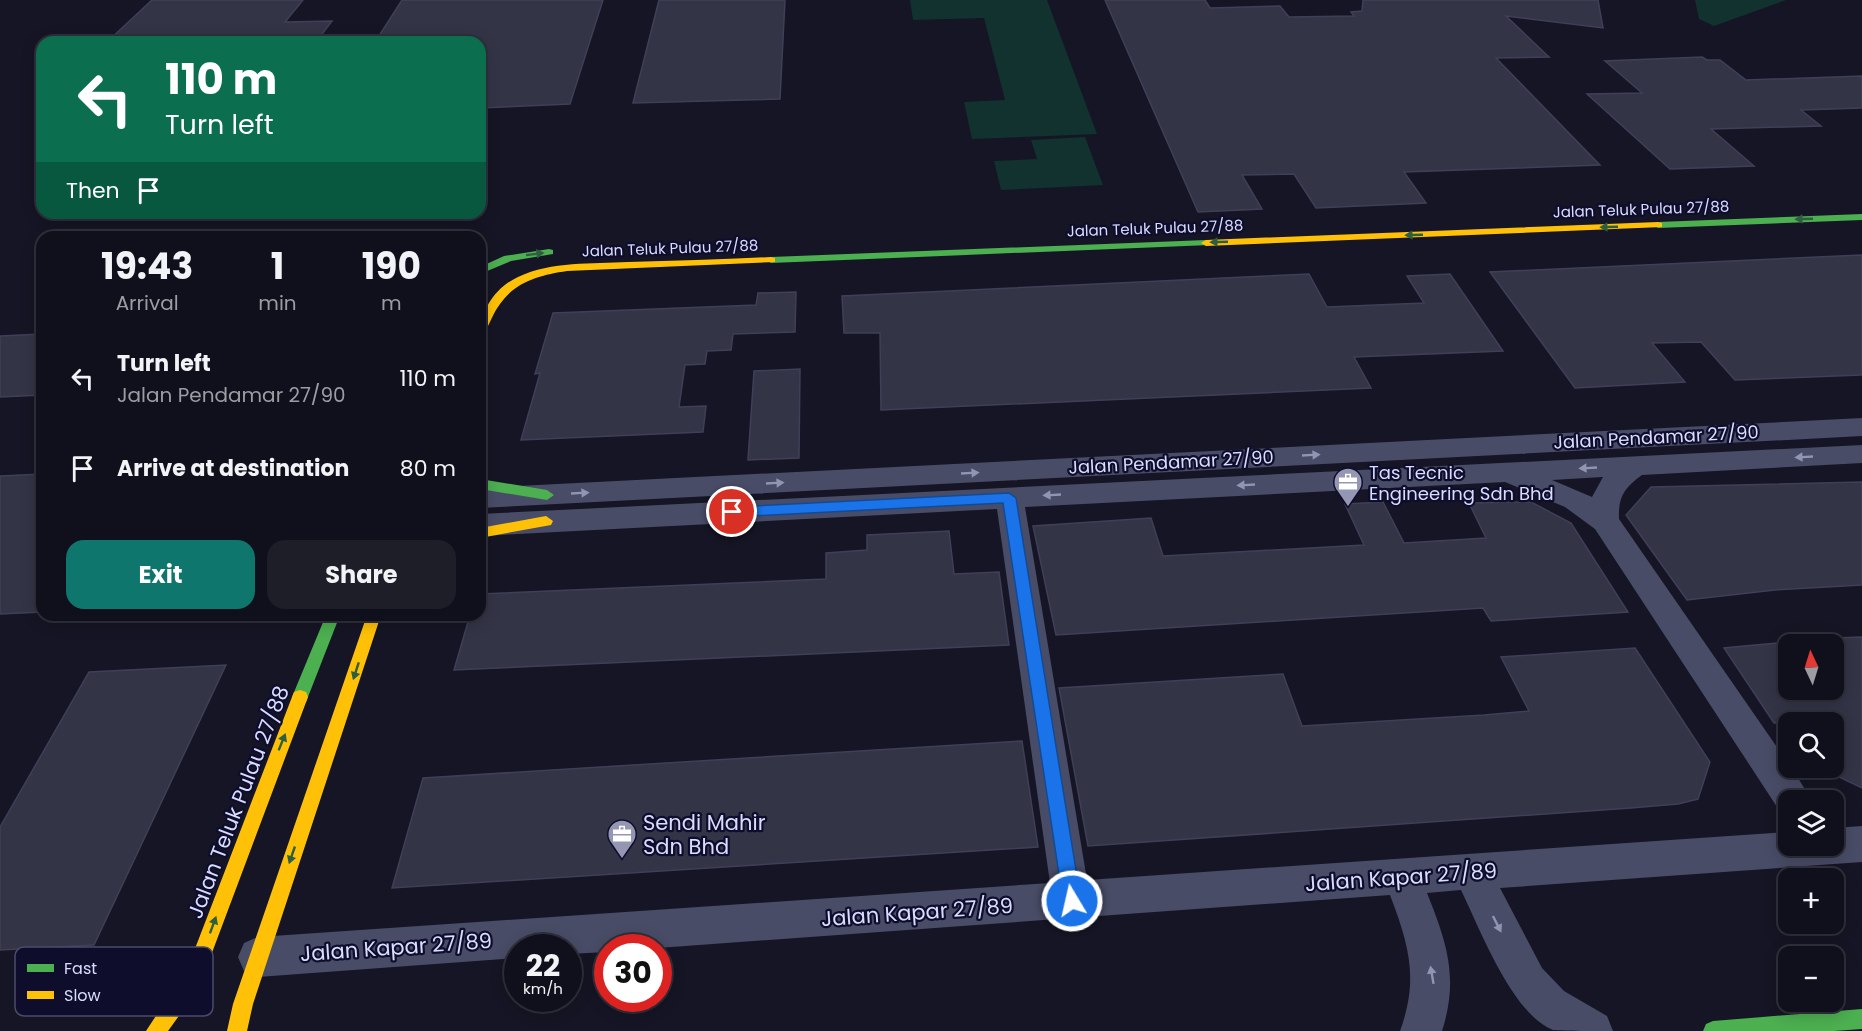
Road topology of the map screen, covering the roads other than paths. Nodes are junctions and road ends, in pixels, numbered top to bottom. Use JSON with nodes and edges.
{"nodes":[{"id":1,"x":1862,"y":217,"type":"edge"},
{"id":2,"x":568,"y":251,"type":"dead end"},
{"id":3,"x":486,"y":268,"type":"edge"},
{"id":4,"x":486,"y":316,"type":"edge"},
{"id":5,"x":1862,"y":427,"type":"edge"},
{"id":6,"x":1862,"y":454,"type":"edge"},
{"id":7,"x":1636,"y":465,"type":"junction"},
{"id":8,"x":1504,"y":472,"type":"junction"},
{"id":9,"x":486,"y":486,"type":"edge"},
{"id":10,"x":1009,"y":498,"type":"junction"},
{"id":11,"x":486,"y":499,"type":"edge"},
{"id":12,"x":546,"y":508,"type":"junction"},
{"id":13,"x":1605,"y":521,"type":"junction"},
{"id":14,"x":486,"y":523,"type":"edge"},
{"id":15,"x":486,"y":531,"type":"edge"},
{"id":16,"x":331,"y":621,"type":"edge"},
{"id":17,"x":372,"y":621,"type":"edge"},
{"id":18,"x":1787,"y":790,"type":"edge"},
{"id":19,"x":1862,"y":844,"type":"edge"},
{"id":20,"x":1844,"y":845,"type":"edge"},
{"id":21,"x":1778,"y":849,"type":"edge"},
{"id":22,"x":1471,"y":872,"type":"junction"},
{"id":23,"x":1401,"y":876,"type":"junction"},
{"id":24,"x":1072,"y":901,"type":"junction"},
{"id":25,"x":205,"y":947,"type":"edge"},
{"id":26,"x":258,"y":957,"type":"junction"},
{"id":27,"x":167,"y":1016,"type":"edge"},
{"id":28,"x":1862,"y":1019,"type":"edge"},
{"id":29,"x":156,"y":1031,"type":"edge"},
{"id":30,"x":237,"y":1031,"type":"edge"},
{"id":31,"x":1421,"y":1031,"type":"edge"},
{"id":32,"x":1592,"y":1031,"type":"edge"},
{"id":33,"x":1713,"y":1031,"type":"edge"}],
"edges":[{"from":1,"to":4,"type":"street","name":"Jalan Teluk Pulau 27/88","one_way":true},
{"from":3,"to":2,"type":"street","name":"Jalan Teluk Pulau 27/88","one_way":true},
{"from":12,"to":5,"type":"street","name":"Jalan Pendamar 27/90","one_way":true},
{"from":6,"to":7,"type":"street","name":"Jalan Pendamar 27/90","one_way":true},
{"from":7,"to":8,"type":"street","name":"Jalan Pendamar 27/90","one_way":true},
{"from":7,"to":13,"type":"street"},
{"from":8,"to":10,"type":"street","name":"Jalan Pendamar 27/90","one_way":true},
{"from":8,"to":13,"type":"street"},
{"from":9,"to":12,"type":"street"},
{"from":10,"to":12,"type":"street","name":"Jalan Pendamar 27/90"},
{"from":10,"to":24,"type":"street"},
{"from":11,"to":12,"type":"street","name":"Jalan Pendamar 27/90"},
{"from":12,"to":14,"type":"street","name":"Jalan Pendamar 27/90"},
{"from":12,"to":15,"type":"street"},
{"from":13,"to":18,"type":"street"},
{"from":25,"to":16,"type":"street","name":"Jalan Teluk Pulau 27/88","one_way":true},
{"from":17,"to":26,"type":"street","one_way":true},
{"from":19,"to":20,"type":"street","name":"Jalan Kapar 27/89"},
{"from":21,"to":22,"type":"street","name":"Jalan Kapar 27/89"},
{"from":22,"to":23,"type":"street","name":"Jalan Kapar 27/89"},
{"from":22,"to":32,"type":"street","one_way":true},
{"from":23,"to":24,"type":"street","name":"Jalan Kapar 27/89"},
{"from":31,"to":23,"type":"street","one_way":true},
{"from":24,"to":26,"type":"street","name":"Jalan Kapar 27/89"},
{"from":26,"to":30,"type":"street"},
{"from":29,"to":27,"type":"street","name":"Jalan Teluk Pulau 27/88","one_way":true},
{"from":28,"to":33,"type":"street"}]}
